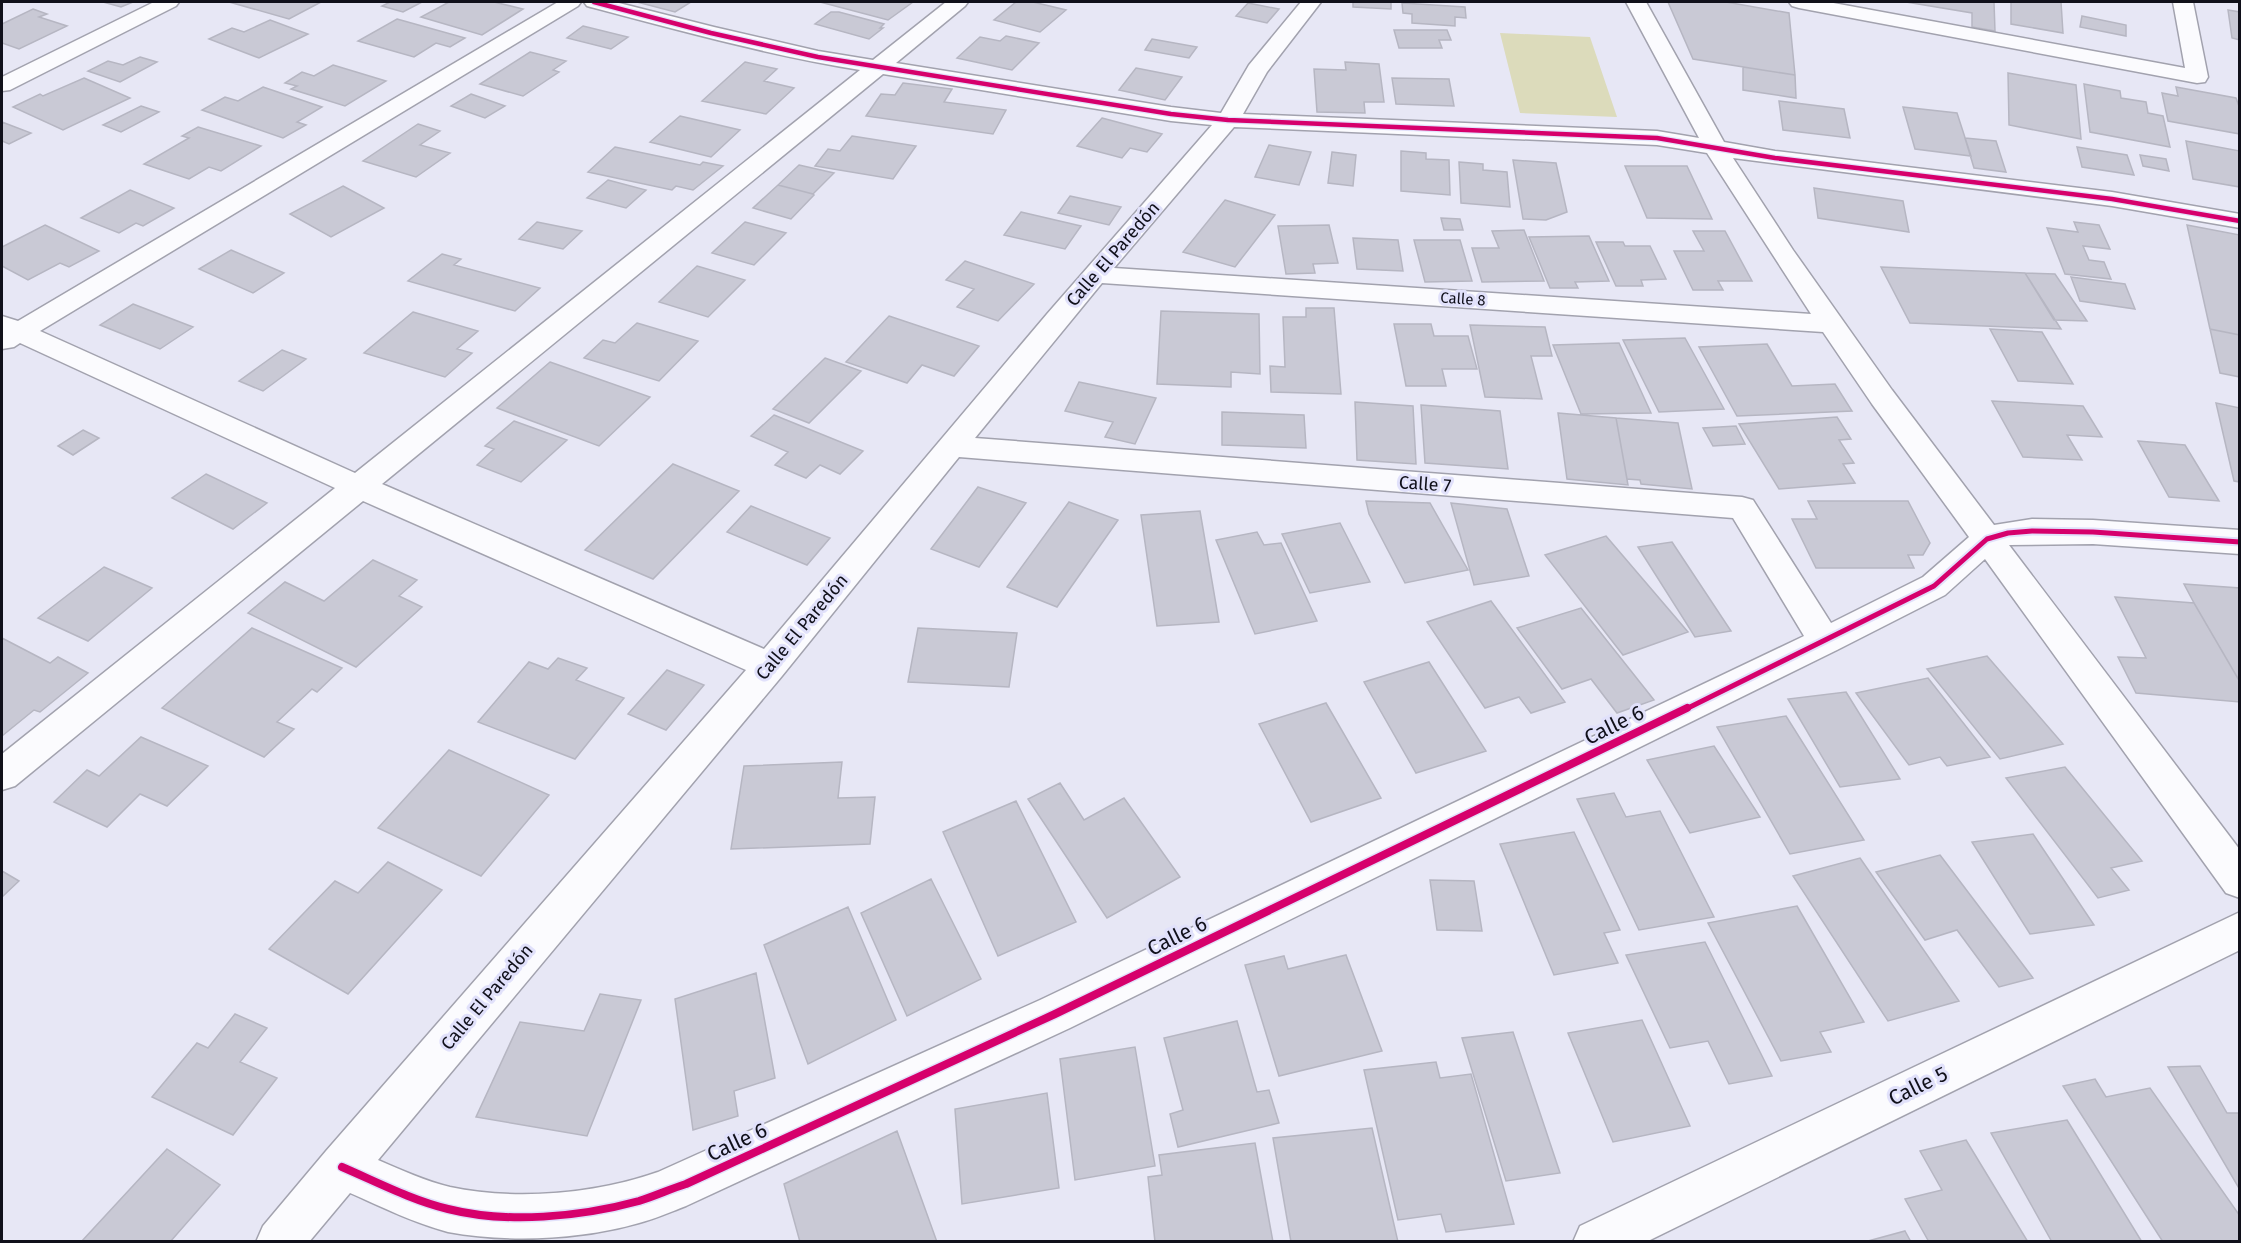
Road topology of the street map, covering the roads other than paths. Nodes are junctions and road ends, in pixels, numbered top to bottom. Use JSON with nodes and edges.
{"nodes":[{"id":1,"x":169,"y":2,"type":"edge"},
{"id":2,"x":572,"y":2,"type":"edge"},
{"id":3,"x":594,"y":2,"type":"edge"},
{"id":4,"x":958,"y":2,"type":"edge"},
{"id":5,"x":1311,"y":2,"type":"edge"},
{"id":6,"x":1636,"y":2,"type":"edge"},
{"id":7,"x":1799,"y":2,"type":"edge"},
{"id":8,"x":2183,"y":2,"type":"edge"},
{"id":9,"x":880,"y":66,"type":"junction"},
{"id":10,"x":2,"y":85,"type":"edge"},
{"id":11,"x":1228,"y":120,"type":"junction"},
{"id":12,"x":1716,"y":147,"type":"junction"},
{"id":13,"x":2240,"y":221,"type":"edge"},
{"id":14,"x":1095,"y":275,"type":"junction"},
{"id":15,"x":1832,"y":324,"type":"junction"},
{"id":16,"x":7,"y":333,"type":"edge"},
{"id":17,"x":952,"y":446,"type":"junction"},
{"id":18,"x":360,"y":487,"type":"junction"},
{"id":19,"x":1987,"y":538,"type":"junction"},
{"id":20,"x":2240,"y":542,"type":"edge"},
{"id":21,"x":1825,"y":641,"type":"junction"},
{"id":22,"x":770,"y":666,"type":"junction"},
{"id":23,"x":2,"y":775,"type":"edge"},
{"id":24,"x":2240,"y":881,"type":"edge"},
{"id":25,"x":2240,"y":930,"type":"edge"},
{"id":26,"x":342,"y":1167,"type":"junction"},
{"id":27,"x":279,"y":1242,"type":"edge"},
{"id":28,"x":1596,"y":1242,"type":"edge"}],
"edges":[{"from":1,"to":10,"type":"street"},
{"from":2,"to":16,"type":"street"},
{"from":3,"to":9,"type":"street"},
{"from":4,"to":9,"type":"street"},
{"from":5,"to":11,"type":"street","name":"Calle El Paredón"},
{"from":6,"to":12,"type":"street"},
{"from":7,"to":8,"type":"street"},
{"from":9,"to":11,"type":"street"},
{"from":9,"to":18,"type":"street"},
{"from":11,"to":12,"type":"street"},
{"from":11,"to":14,"type":"street","name":"Calle El Paredón"},
{"from":12,"to":13,"type":"street"},
{"from":12,"to":15,"type":"street"},
{"from":14,"to":15,"type":"street","name":"Calle 8"},
{"from":14,"to":17,"type":"street","name":"Calle El Paredón"},
{"from":15,"to":19,"type":"street"},
{"from":16,"to":18,"type":"street"},
{"from":17,"to":21,"type":"street","name":"Calle 7"},
{"from":17,"to":22,"type":"street","name":"Calle El Paredón"},
{"from":18,"to":22,"type":"street"},
{"from":18,"to":23,"type":"street"},
{"from":19,"to":20,"type":"street"},
{"from":19,"to":21,"type":"street","name":"Calle 6"},
{"from":19,"to":24,"type":"street"},
{"from":21,"to":26,"type":"street","name":"Calle 6"},
{"from":22,"to":26,"type":"street","name":"Calle El Paredón"},
{"from":25,"to":28,"type":"street","name":"Calle 5"},
{"from":26,"to":27,"type":"street","name":"Calle El Paredón"}]}
